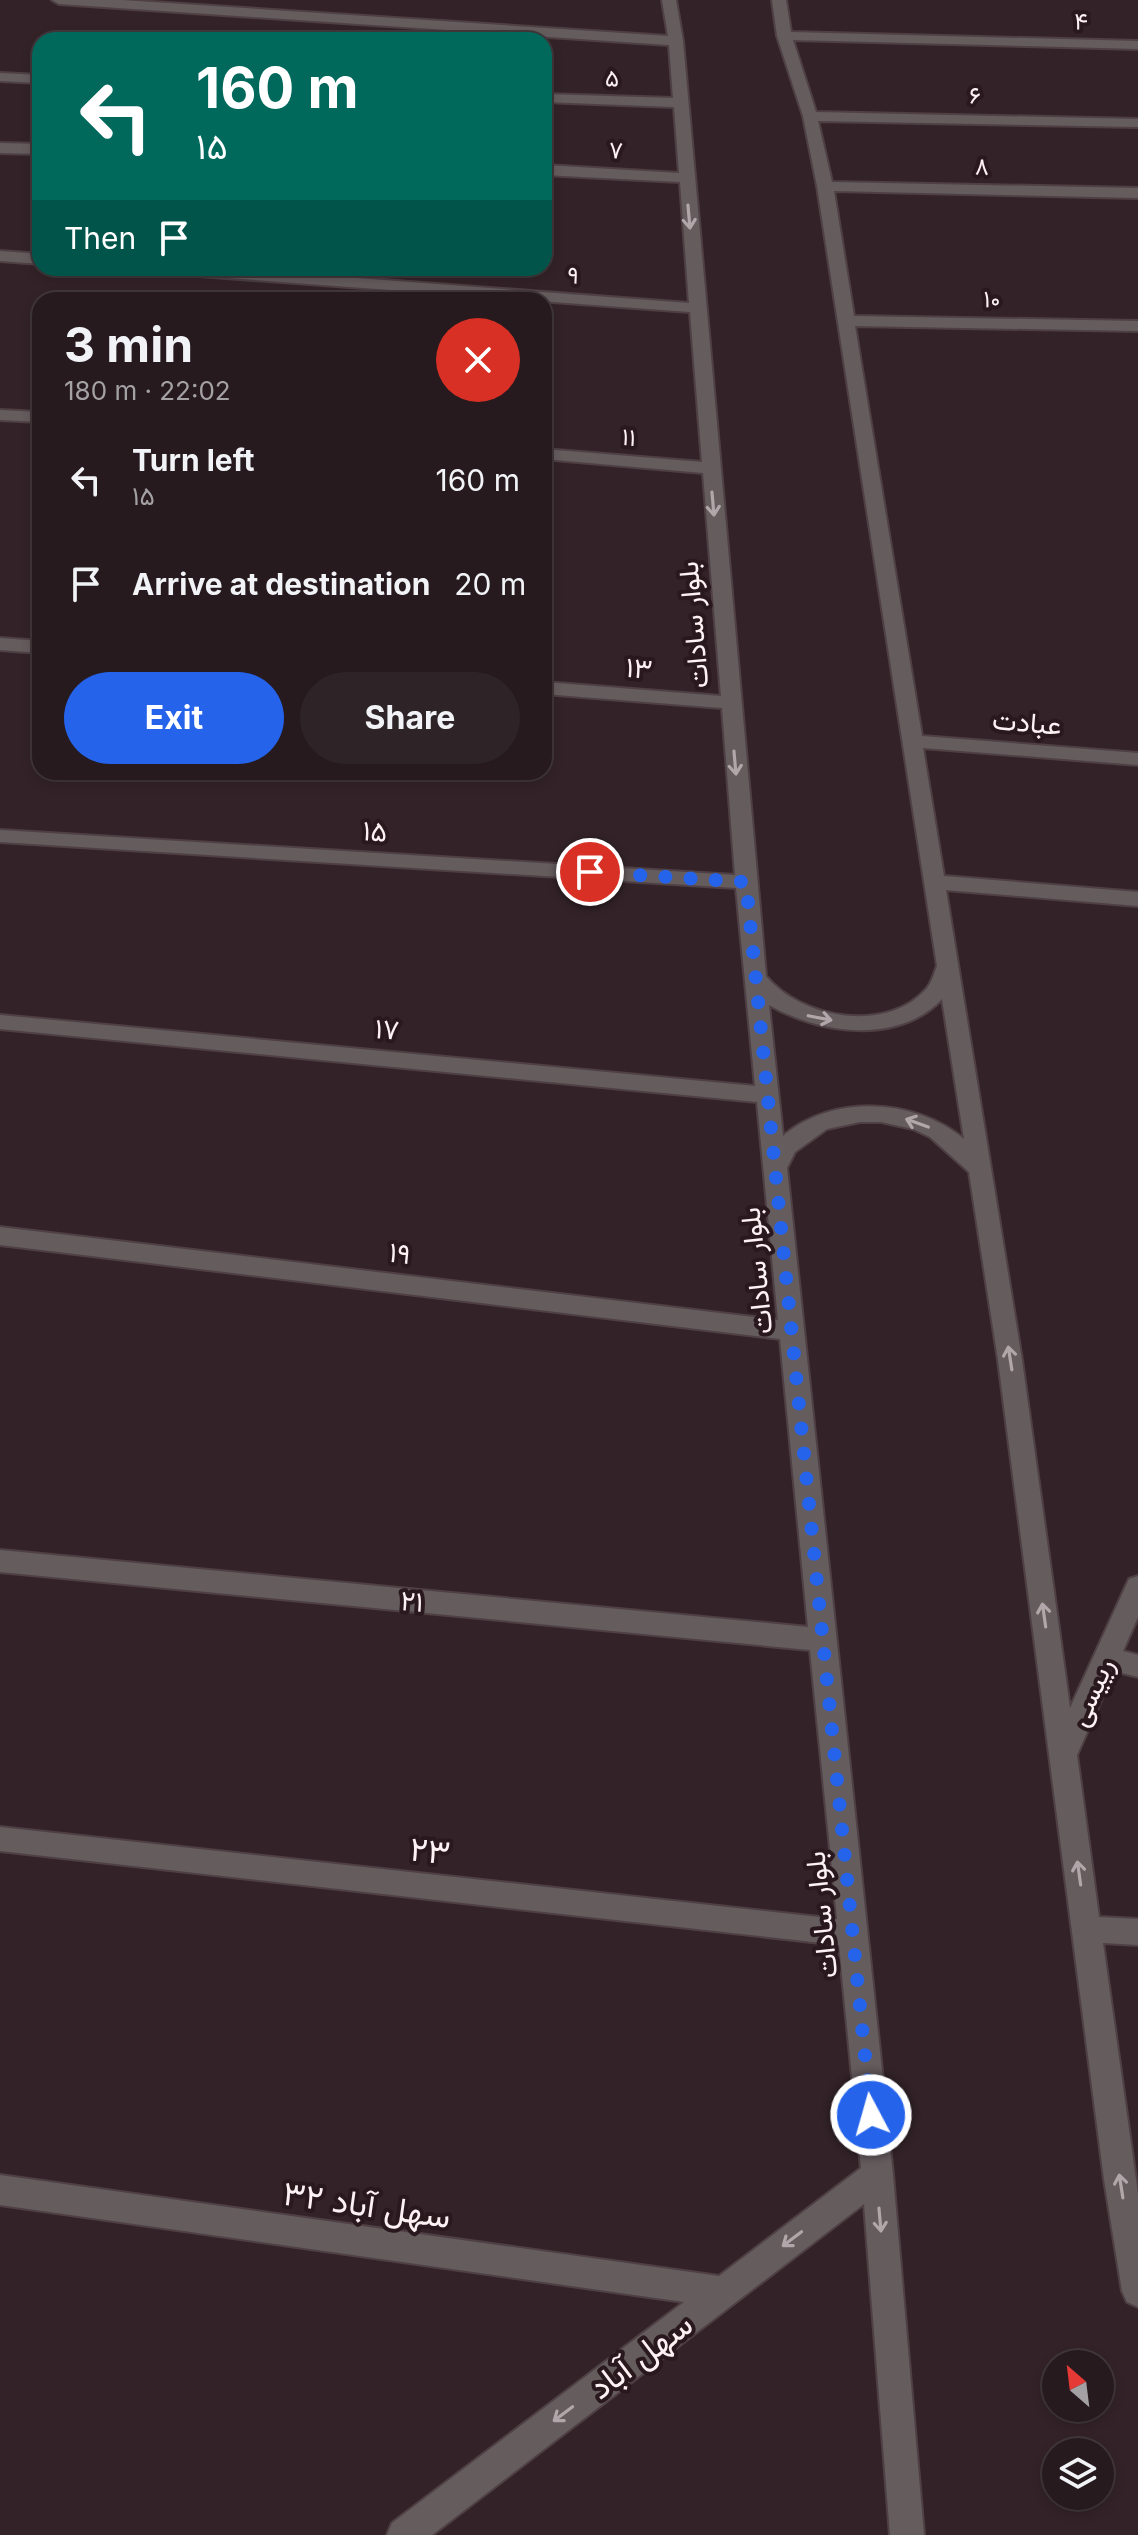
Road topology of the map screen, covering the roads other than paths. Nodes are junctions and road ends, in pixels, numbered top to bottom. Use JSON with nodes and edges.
{"nodes":[{"id":1,"x":59,"y":0,"type":"edge"},
{"id":2,"x":669,"y":0,"type":"edge"},
{"id":3,"x":779,"y":0,"type":"edge"},
{"id":4,"x":541,"y":32,"type":"edge"},
{"id":5,"x":552,"y":33,"type":"edge"},
{"id":6,"x":784,"y":36,"type":"junction"},
{"id":7,"x":676,"y":41,"type":"junction"},
{"id":8,"x":1138,"y":45,"type":"edge"},
{"id":9,"x":0,"y":77,"type":"edge"},
{"id":10,"x":32,"y":79,"type":"edge"},
{"id":11,"x":552,"y":98,"type":"edge"},
{"id":12,"x":679,"y":103,"type":"junction"},
{"id":13,"x":810,"y":116,"type":"junction"},
{"id":14,"x":1138,"y":123,"type":"edge"},
{"id":15,"x":0,"y":148,"type":"edge"},
{"id":16,"x":32,"y":149,"type":"edge"},
{"id":17,"x":552,"y":170,"type":"edge"},
{"id":18,"x":685,"y":178,"type":"junction"},
{"id":19,"x":825,"y":186,"type":"junction"},
{"id":20,"x":1138,"y":193,"type":"edge"},
{"id":21,"x":0,"y":256,"type":"edge"},
{"id":22,"x":32,"y":258,"type":"edge"},
{"id":23,"x":267,"y":276,"type":"edge"},
{"id":24,"x":334,"y":281,"type":"junction"},
{"id":25,"x":329,"y":292,"type":"edge"},
{"id":26,"x":481,"y":292,"type":"edge"},
{"id":27,"x":552,"y":297,"type":"edge"},
{"id":28,"x":696,"y":308,"type":"junction"},
{"id":29,"x":845,"y":321,"type":"junction"},
{"id":30,"x":1138,"y":326,"type":"edge"},
{"id":31,"x":0,"y":415,"type":"edge"},
{"id":32,"x":32,"y":417,"type":"edge"},
{"id":33,"x":552,"y":455,"type":"edge"},
{"id":34,"x":710,"y":468,"type":"junction"},
{"id":35,"x":0,"y":644,"type":"edge"},
{"id":36,"x":32,"y":646,"type":"edge"},
{"id":37,"x":552,"y":689,"type":"edge"},
{"id":38,"x":730,"y":703,"type":"junction"},
{"id":39,"x":912,"y":741,"type":"junction"},
{"id":40,"x":1138,"y":759,"type":"edge"},
{"id":41,"x":0,"y":836,"type":"edge"},
{"id":42,"x":746,"y":882,"type":"junction"},
{"id":43,"x":935,"y":882,"type":"junction"},
{"id":44,"x":1138,"y":899,"type":"edge"},
{"id":45,"x":947,"y":967,"type":"junction"},
{"id":46,"x":756,"y":978,"type":"junction"},
{"id":47,"x":0,"y":1022,"type":"edge"},
{"id":48,"x":768,"y":1095,"type":"junction"},
{"id":49,"x":775,"y":1168,"type":"junction"},
{"id":50,"x":979,"y":1168,"type":"junction"},
{"id":51,"x":0,"y":1236,"type":"edge"},
{"id":52,"x":792,"y":1331,"type":"junction"},
{"id":53,"x":0,"y":1561,"type":"edge"},
{"id":54,"x":1138,"y":1587,"type":"edge"},
{"id":55,"x":824,"y":1640,"type":"junction"},
{"id":56,"x":1106,"y":1658,"type":"junction"},
{"id":57,"x":1138,"y":1666,"type":"edge"},
{"id":58,"x":1063,"y":1754,"type":"junction"},
{"id":59,"x":0,"y":1839,"type":"edge"},
{"id":60,"x":1087,"y":1929,"type":"junction"},
{"id":61,"x":1138,"y":1932,"type":"edge"},
{"id":62,"x":853,"y":1934,"type":"junction"},
{"id":63,"x":877,"y":2175,"type":"junction"},
{"id":64,"x":0,"y":2190,"type":"edge"},
{"id":65,"x":1138,"y":2291,"type":"edge"},
{"id":66,"x":722,"y":2292,"type":"junction"},
{"id":67,"x":404,"y":2535,"type":"edge"},
{"id":68,"x":907,"y":2535,"type":"edge"}],
"edges":[{"from":1,"to":4,"type":"street"},
{"from":2,"to":7,"type":"street","name":"بلوار سادات"},
{"from":3,"to":6,"type":"street"},
{"from":5,"to":7,"type":"street"},
{"from":6,"to":8,"type":"street","name":"۴"},
{"from":6,"to":13,"type":"street"},
{"from":7,"to":12,"type":"street","name":"بلوار سادات"},
{"from":9,"to":10,"type":"street"},
{"from":11,"to":12,"type":"street","name":"۵"},
{"from":12,"to":18,"type":"street","name":"بلوار سادات"},
{"from":13,"to":14,"type":"street","name":"۶"},
{"from":13,"to":19,"type":"street"},
{"from":15,"to":16,"type":"street"},
{"from":17,"to":18,"type":"street","name":"۷"},
{"from":18,"to":28,"type":"street","name":"بلوار سادات","one_way":true},
{"from":19,"to":20,"type":"street","name":"۸"},
{"from":19,"to":29,"type":"street"},
{"from":21,"to":22,"type":"street"},
{"from":23,"to":24,"type":"street","name":"۹"},
{"from":24,"to":25,"type":"street"},
{"from":24,"to":26,"type":"street","name":"۹"},
{"from":27,"to":28,"type":"street","name":"۹"},
{"from":28,"to":34,"type":"street","name":"بلوار سادات"},
{"from":29,"to":30,"type":"street","name":"۱۰"},
{"from":29,"to":39,"type":"street"},
{"from":31,"to":32,"type":"street"},
{"from":33,"to":34,"type":"street","name":"۱۱"},
{"from":34,"to":38,"type":"street","name":"بلوار سادات","one_way":true},
{"from":35,"to":36,"type":"street"},
{"from":37,"to":38,"type":"street","name":"۱۳"},
{"from":38,"to":42,"type":"street","name":"بلوار سادات","one_way":true},
{"from":39,"to":40,"type":"street","name":"عبادت"},
{"from":39,"to":43,"type":"street"},
{"from":41,"to":42,"type":"street","name":"۱۵"},
{"from":42,"to":46,"type":"street","name":"بلوار سادات"},
{"from":43,"to":44,"type":"street"},
{"from":43,"to":45,"type":"street"},
{"from":46,"to":45,"type":"street","one_way":true},
{"from":45,"to":50,"type":"street"},
{"from":46,"to":48,"type":"street","name":"بلوار سادات"},
{"from":47,"to":48,"type":"street","name":"۱۷"},
{"from":48,"to":49,"type":"street","name":"بلوار سادات"},
{"from":50,"to":49,"type":"street","one_way":true},
{"from":49,"to":52,"type":"street","name":"بلوار سادات"},
{"from":58,"to":50,"type":"street","one_way":true},
{"from":51,"to":52,"type":"street","name":"۱۹"},
{"from":52,"to":55,"type":"street","name":"بلوار سادات"},
{"from":53,"to":55,"type":"street","name":"۲۱"},
{"from":54,"to":56,"type":"street","name":"رییسی"},
{"from":55,"to":62,"type":"street","name":"بلوار سادات"},
{"from":56,"to":57,"type":"street"},
{"from":56,"to":58,"type":"street","name":"رییسی"},
{"from":60,"to":58,"type":"street","one_way":true},
{"from":59,"to":62,"type":"street","name":"۲۳"},
{"from":60,"to":61,"type":"street"},
{"from":65,"to":60,"type":"street","one_way":true},
{"from":62,"to":63,"type":"street","name":"بلوار سادات"},
{"from":63,"to":66,"type":"street","name":"سهل آباد","one_way":true},
{"from":63,"to":68,"type":"street","name":"بلوار سادات","one_way":true},
{"from":64,"to":66,"type":"street","name":"سهل آباد ۳۲"},
{"from":66,"to":67,"type":"street","name":"سهل آباد","one_way":true}]}
